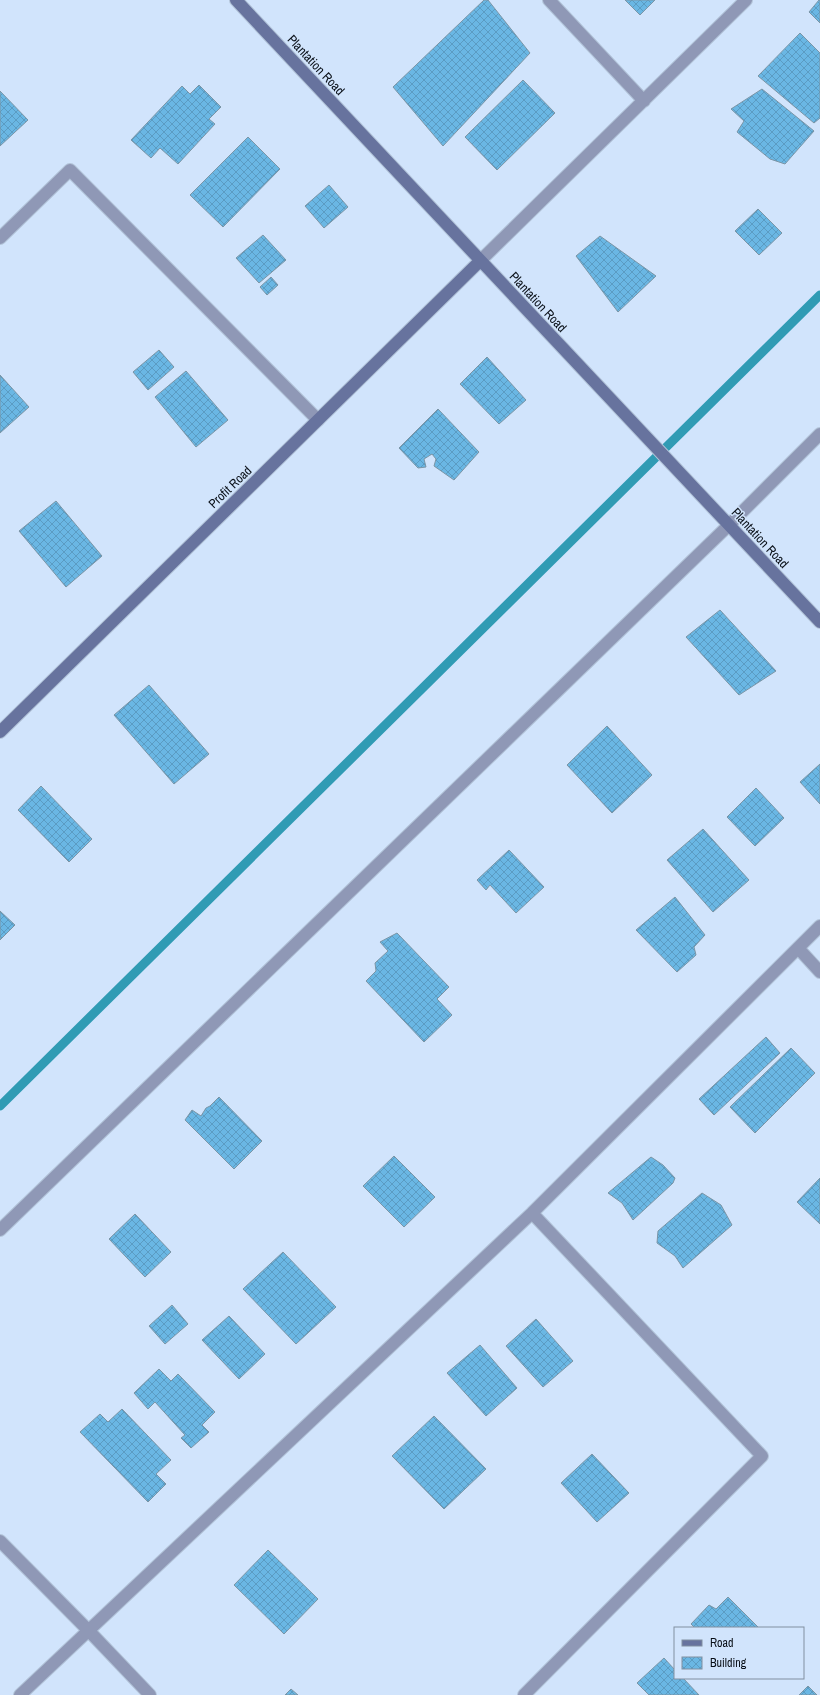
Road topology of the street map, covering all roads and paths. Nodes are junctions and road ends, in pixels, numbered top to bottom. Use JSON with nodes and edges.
{"nodes":[{"id":1,"x":236,"y":0,"type":"edge"},
{"id":2,"x":549,"y":0,"type":"edge"},
{"id":3,"x":746,"y":0,"type":"edge"},
{"id":4,"x":644,"y":101,"type":"junction"},
{"id":5,"x":0,"y":238,"type":"edge"},
{"id":6,"x":480,"y":261,"type":"junction"},
{"id":7,"x":318,"y":420,"type":"junction"},
{"id":8,"x":820,"y":434,"type":"edge"},
{"id":9,"x":729,"y":525,"type":"junction"},
{"id":10,"x":820,"y":622,"type":"edge"},
{"id":11,"x":0,"y":732,"type":"edge"},
{"id":12,"x":820,"y":926,"type":"edge"},
{"id":13,"x":798,"y":948,"type":"junction"},
{"id":14,"x":820,"y":972,"type":"edge"},
{"id":15,"x":532,"y":1213,"type":"junction"},
{"id":16,"x":0,"y":1230,"type":"edge"},
{"id":17,"x":0,"y":1541,"type":"edge"},
{"id":18,"x":88,"y":1630,"type":"junction"},
{"id":19,"x":20,"y":1695,"type":"edge"},
{"id":20,"x":150,"y":1695,"type":"edge"},
{"id":21,"x":524,"y":1695,"type":"edge"}],
"edges":[{"from":1,"to":6,"type":"street","name":"Plantation Road"},
{"from":2,"to":4,"type":"street"},
{"from":3,"to":4,"type":"street"},
{"from":4,"to":6,"type":"street"},
{"from":5,"to":7,"type":"street"},
{"from":6,"to":7,"type":"street","name":"Profit Road"},
{"from":6,"to":9,"type":"street","name":"Plantation Road"},
{"from":7,"to":11,"type":"street","name":"Profit Road"},
{"from":8,"to":9,"type":"street"},
{"from":9,"to":10,"type":"street","name":"Plantation Road"},
{"from":9,"to":16,"type":"street"},
{"from":12,"to":13,"type":"street"},
{"from":13,"to":14,"type":"street"},
{"from":13,"to":15,"type":"street"},
{"from":15,"to":18,"type":"street"},
{"from":15,"to":21,"type":"street"},
{"from":17,"to":18,"type":"street"},
{"from":18,"to":19,"type":"street"},
{"from":18,"to":20,"type":"street"}]}
